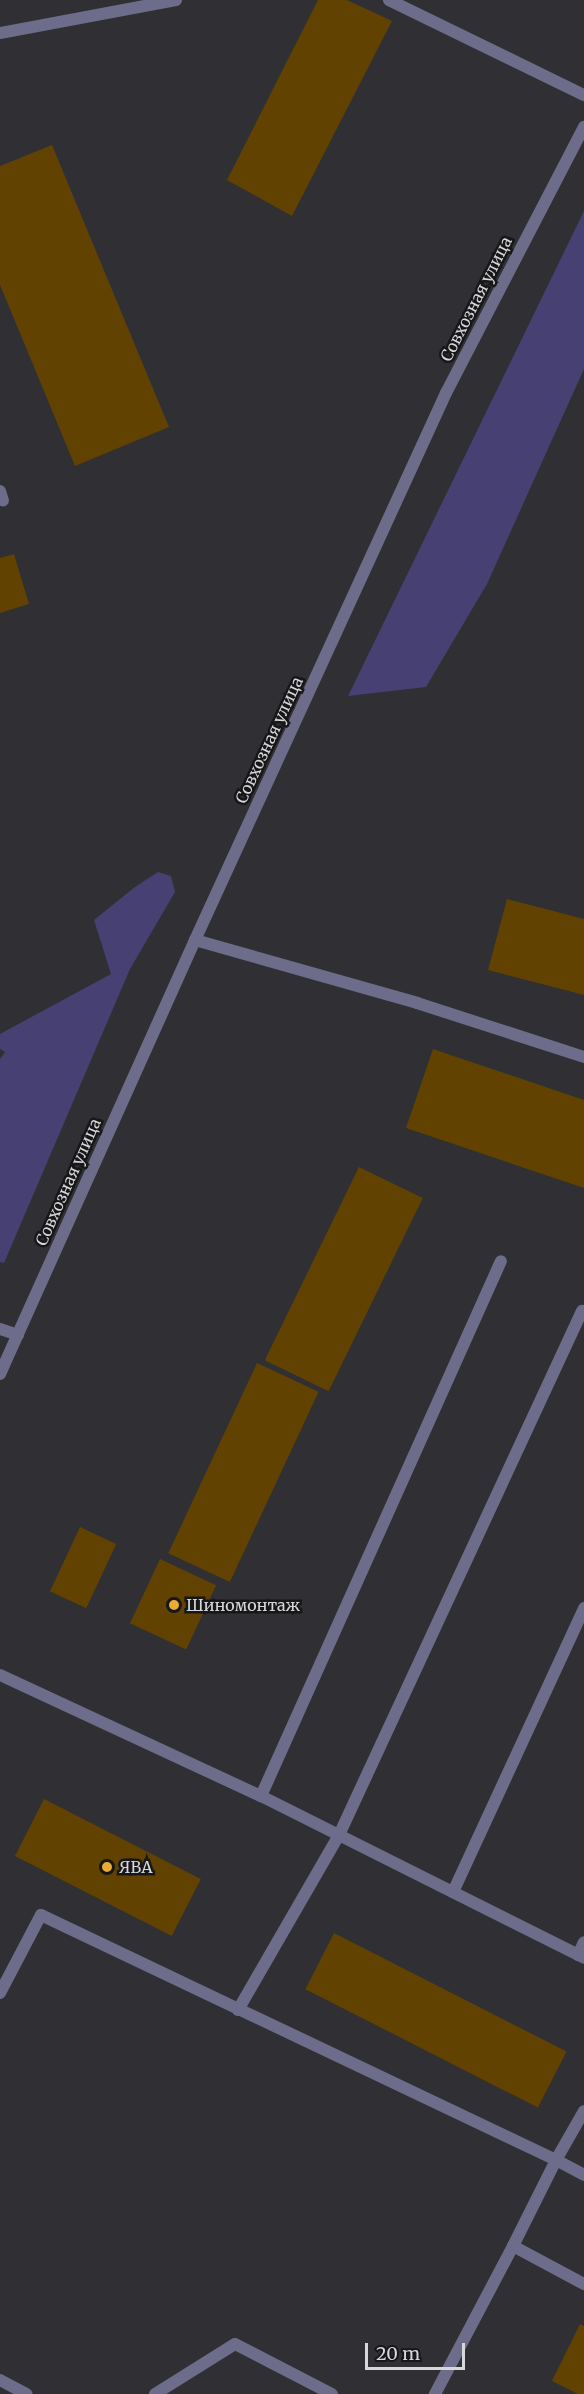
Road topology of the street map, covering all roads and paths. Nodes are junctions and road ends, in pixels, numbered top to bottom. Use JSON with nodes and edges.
{"nodes":[{"id":1,"x":176,"y":0,"type":"edge"},
{"id":2,"x":389,"y":0,"type":"edge"},
{"id":3,"x":0,"y":33,"type":"edge"},
{"id":4,"x":584,"y":95,"type":"edge"},
{"id":5,"x":584,"y":127,"type":"edge"},
{"id":6,"x":195,"y":940,"type":"junction"},
{"id":7,"x":584,"y":1057,"type":"edge"},
{"id":8,"x":501,"y":1261,"type":"dead end"},
{"id":9,"x":582,"y":1311,"type":"dead end"},
{"id":10,"x":0,"y":1329,"type":"edge"},
{"id":11,"x":18,"y":1335,"type":"junction"},
{"id":12,"x":0,"y":1374,"type":"edge"},
{"id":13,"x":584,"y":1608,"type":"edge"},
{"id":14,"x":0,"y":1675,"type":"edge"},
{"id":15,"x":261,"y":1796,"type":"junction"},
{"id":16,"x":339,"y":1835,"type":"junction"},
{"id":17,"x":453,"y":1892,"type":"junction"},
{"id":18,"x":584,"y":1942,"type":"edge"},
{"id":19,"x":581,"y":1957,"type":"edge"},
{"id":20,"x":0,"y":1993,"type":"edge"},
{"id":21,"x":238,"y":2010,"type":"junction"},
{"id":22,"x":584,"y":2111,"type":"edge"},
{"id":23,"x":556,"y":2160,"type":"junction"},
{"id":24,"x":584,"y":2175,"type":"edge"},
{"id":25,"x":513,"y":2246,"type":"junction"},
{"id":26,"x":584,"y":2284,"type":"edge"},
{"id":27,"x":0,"y":2380,"type":"edge"},
{"id":28,"x":26,"y":2394,"type":"edge"},
{"id":29,"x":155,"y":2394,"type":"edge"},
{"id":30,"x":332,"y":2394,"type":"edge"},
{"id":31,"x":435,"y":2394,"type":"edge"}],
"edges":[{"from":1,"to":3,"type":"street"},
{"from":2,"to":4,"type":"street"},
{"from":5,"to":6,"type":"street","name":"Совхозная улица"},
{"from":6,"to":7,"type":"street"},
{"from":6,"to":11,"type":"street","name":"Совхозная улица"},
{"from":8,"to":15,"type":"street"},
{"from":9,"to":16,"type":"street"},
{"from":10,"to":11,"type":"street"},
{"from":11,"to":12,"type":"street","name":"Совхозная улица"},
{"from":13,"to":17,"type":"street"},
{"from":14,"to":15,"type":"street"},
{"from":15,"to":16,"type":"street"},
{"from":16,"to":17,"type":"street"},
{"from":16,"to":21,"type":"street"},
{"from":17,"to":19,"type":"street"},
{"from":18,"to":19,"type":"street"},
{"from":20,"to":21,"type":"street"},
{"from":21,"to":23,"type":"street"},
{"from":22,"to":23,"type":"street"},
{"from":23,"to":24,"type":"street"},
{"from":23,"to":25,"type":"street"},
{"from":25,"to":26,"type":"street"},
{"from":25,"to":31,"type":"street"},
{"from":27,"to":28,"type":"street"},
{"from":29,"to":30,"type":"street"}]}
